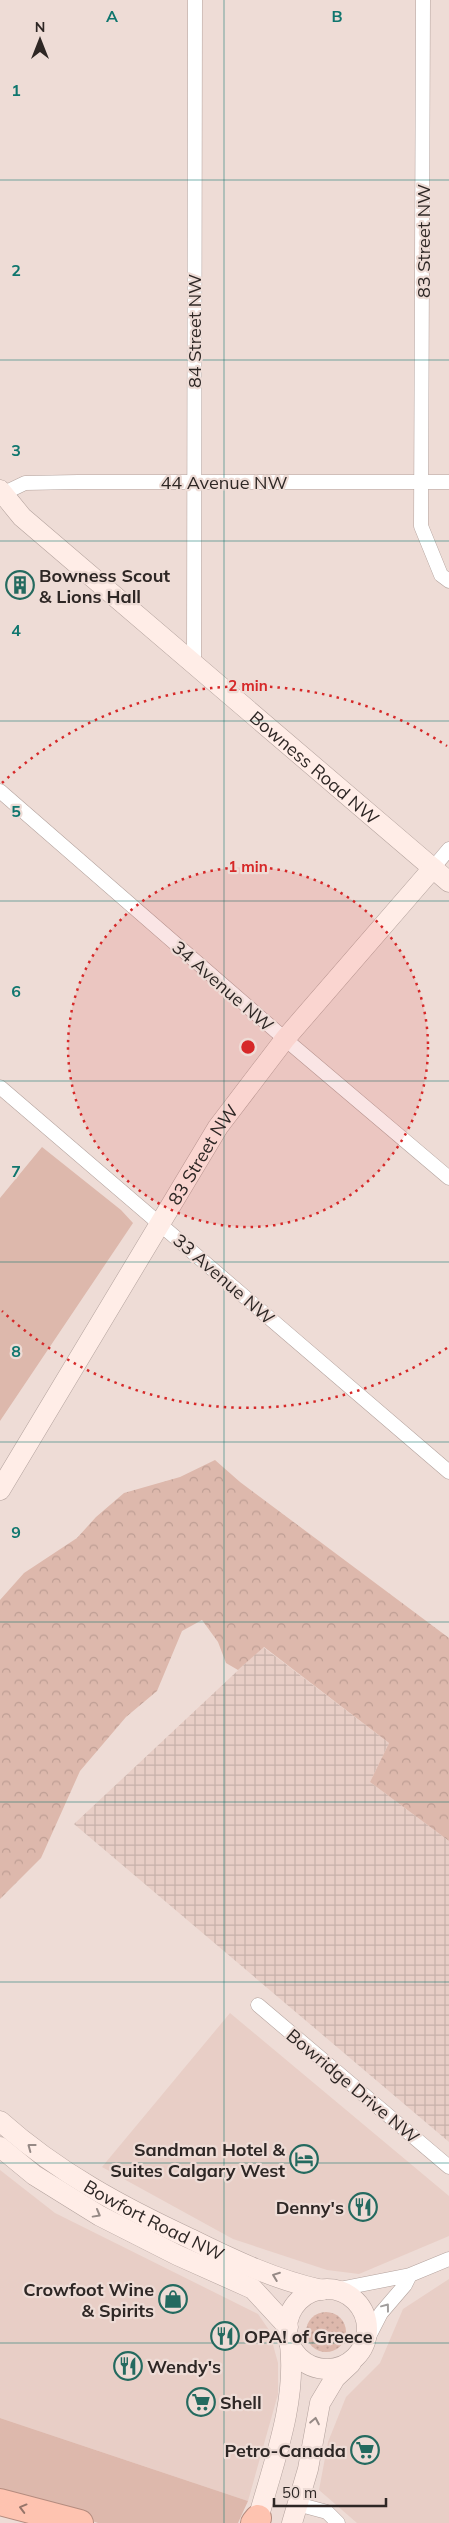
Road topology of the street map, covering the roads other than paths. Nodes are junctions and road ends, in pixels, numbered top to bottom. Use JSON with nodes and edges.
{"nodes":[{"id":1,"x":195,"y":0,"type":"edge"},
{"id":2,"x":423,"y":0,"type":"edge"},
{"id":3,"x":194,"y":482,"type":"junction"},
{"id":4,"x":422,"y":482,"type":"junction"},
{"id":5,"x":449,"y":482,"type":"edge"},
{"id":6,"x":1,"y":493,"type":"edge"},
{"id":7,"x":449,"y":581,"type":"edge"},
{"id":8,"x":194,"y":662,"type":"junction"},
{"id":9,"x":0,"y":791,"type":"edge"},
{"id":10,"x":449,"y":849,"type":"edge"},
{"id":11,"x":433,"y":868,"type":"junction"},
{"id":12,"x":449,"y":882,"type":"edge"},
{"id":13,"x":285,"y":1039,"type":"junction"},
{"id":14,"x":0,"y":1087,"type":"edge"},
{"id":15,"x":449,"y":1178,"type":"edge"},
{"id":16,"x":160,"y":1224,"type":"junction"},
{"id":17,"x":449,"y":1472,"type":"edge"},
{"id":18,"x":0,"y":1490,"type":"edge"},
{"id":19,"x":258,"y":2005,"type":"dead end"},
{"id":20,"x":0,"y":2121,"type":"edge"},
{"id":21,"x":0,"y":2147,"type":"edge"},
{"id":22,"x":449,"y":2167,"type":"edge"},
{"id":23,"x":449,"y":2259,"type":"edge"},
{"id":24,"x":410,"y":2275,"type":"junction"},
{"id":25,"x":328,"y":2290,"type":"junction"},
{"id":26,"x":289,"y":2335,"type":"junction"},
{"id":27,"x":366,"y":2342,"type":"junction"},
{"id":28,"x":352,"y":2361,"type":"junction"},
{"id":29,"x":0,"y":2502,"type":"edge"},
{"id":30,"x":294,"y":2514,"type":"edge"},
{"id":31,"x":256,"y":2521,"type":"edge"},
{"id":32,"x":80,"y":2523,"type":"edge"},
{"id":33,"x":338,"y":2523,"type":"edge"}],
"edges":[{"from":1,"to":3,"type":"street","name":"84 Street NW"},
{"from":2,"to":4,"type":"street","name":"83 Street NW"},
{"from":3,"to":4,"type":"street","name":"44 Avenue NW"},
{"from":3,"to":6,"type":"street","name":"44 Avenue NW"},
{"from":3,"to":8,"type":"street","name":"84 Street NW"},
{"from":4,"to":5,"type":"street","name":"44 Avenue NW"},
{"from":4,"to":7,"type":"street","name":"83 Street NW"},
{"from":6,"to":8,"type":"street","name":"Bowness Road NW"},
{"from":8,"to":11,"type":"street","name":"Bowness Road NW"},
{"from":9,"to":13,"type":"street","name":"34 Avenue NW"},
{"from":10,"to":11,"type":"street","name":"83 Street NW"},
{"from":11,"to":12,"type":"street","name":"Bowness Road NW"},
{"from":11,"to":13,"type":"street","name":"83 Street NW"},
{"from":13,"to":15,"type":"street","name":"34 Avenue NW"},
{"from":13,"to":16,"type":"street","name":"83 Street NW"},
{"from":14,"to":16,"type":"street","name":"33 Avenue NW"},
{"from":16,"to":17,"type":"street","name":"33 Avenue NW"},
{"from":16,"to":18,"type":"street","name":"83 Street NW"},
{"from":19,"to":22,"type":"street","name":"Bowridge Drive NW"},
{"from":25,"to":20,"type":"street","name":"Bowfort Road NW","one_way":true},
{"from":21,"to":26,"type":"street","name":"Bowfort Road NW","one_way":true},
{"from":23,"to":24,"type":"street","name":"Bowfort Road NW"},
{"from":24,"to":25,"type":"street","name":"Bowfort Road NW"},
{"from":27,"to":24,"type":"street","one_way":true},
{"from":25,"to":26,"type":"street"},
{"from":25,"to":27,"type":"street"},
{"from":26,"to":28,"type":"street"},
{"from":26,"to":31,"type":"street"},
{"from":27,"to":28,"type":"street"},
{"from":30,"to":28,"type":"street","one_way":true},
{"from":32,"to":29,"type":"highway","one_way":true},
{"from":30,"to":33,"type":"street"}]}
